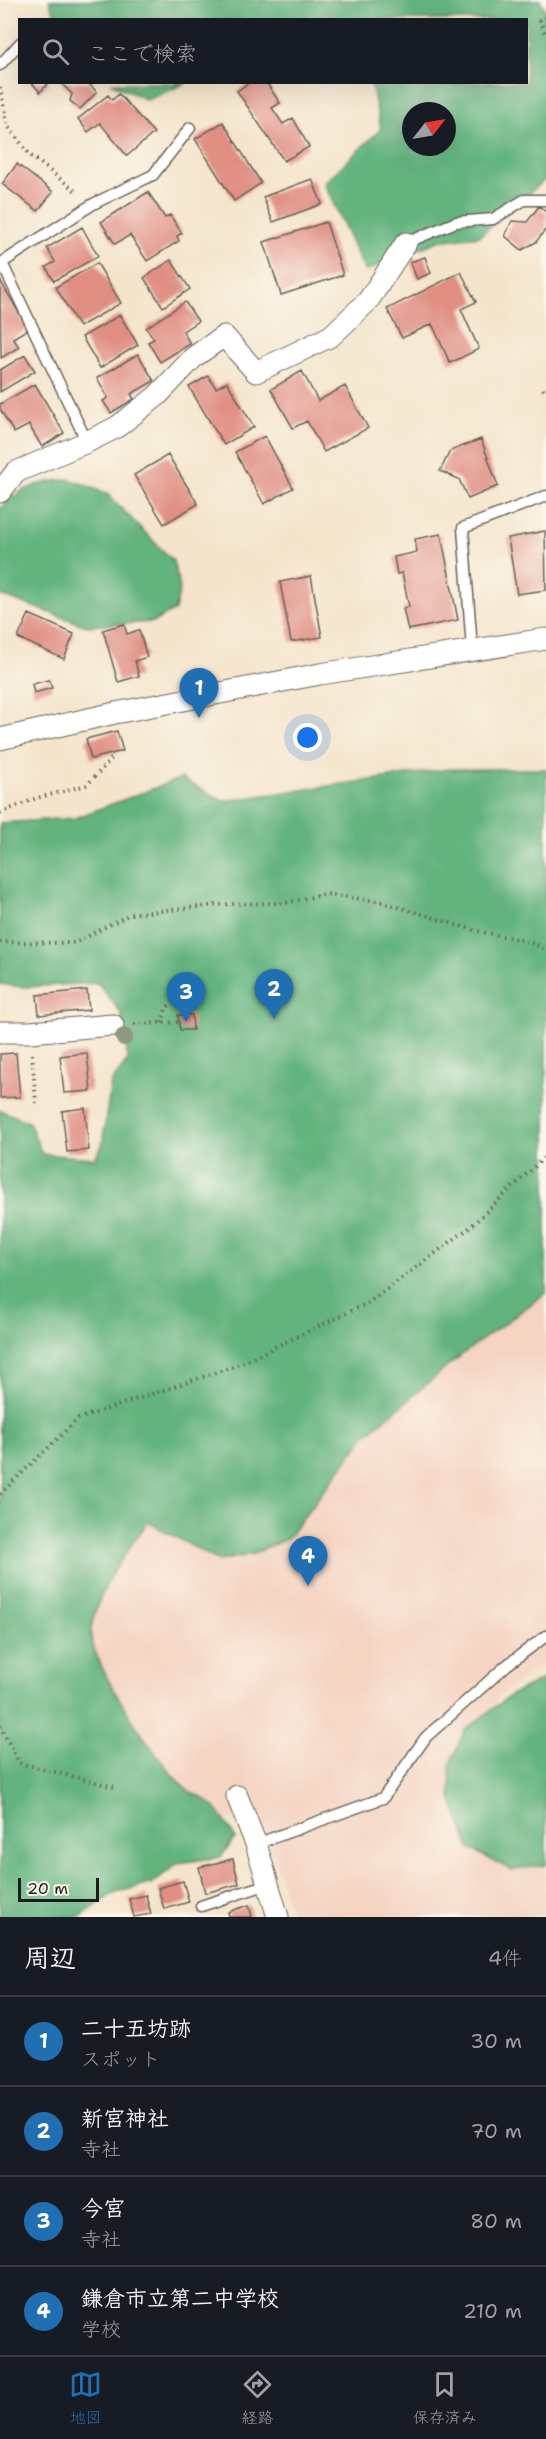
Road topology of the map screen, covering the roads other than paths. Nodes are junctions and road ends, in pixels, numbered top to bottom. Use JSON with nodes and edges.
{"nodes":[{"id":1,"x":18,"y":45,"type":"edge"},
{"id":2,"x":0,"y":64,"type":"edge"},
{"id":3,"x":190,"y":128,"type":"dead end"},
{"id":4,"x":546,"y":200,"type":"edge"},
{"id":5,"x":406,"y":243,"type":"joint"},
{"id":6,"x":1,"y":263,"type":"edge"},
{"id":7,"x":87,"y":442,"type":"junction"},
{"id":8,"x":0,"y":492,"type":"edge"},
{"id":9,"x":546,"y":496,"type":"edge"},
{"id":10,"x":546,"y":639,"type":"edge"},
{"id":11,"x":472,"y":650,"type":"junction"},
{"id":12,"x":0,"y":739,"type":"edge"},
{"id":13,"x":121,"y":1024,"type":"road end"},
{"id":14,"x":0,"y":1032,"type":"edge"},
{"id":15,"x":546,"y":1636,"type":"edge"},
{"id":16,"x":237,"y":1796,"type":"dead end"},
{"id":17,"x":255,"y":1844,"type":"junction"},
{"id":18,"x":268,"y":1884,"type":"junction"},
{"id":19,"x":201,"y":1906,"type":"dead end"},
{"id":20,"x":278,"y":1917,"type":"edge"}],
"edges":[{"from":1,"to":2,"type":"lane"},
{"from":3,"to":6,"type":"lane"},
{"from":4,"to":5,"type":"lane"},
{"from":5,"to":7,"type":"street"},
{"from":6,"to":7,"type":"lane"},
{"from":7,"to":8,"type":"street"},
{"from":9,"to":11,"type":"lane"},
{"from":10,"to":11,"type":"street"},
{"from":11,"to":12,"type":"street"},
{"from":13,"to":14,"type":"street"},
{"from":15,"to":17,"type":"lane"},
{"from":16,"to":17,"type":"street"},
{"from":17,"to":18,"type":"street"},
{"from":18,"to":19,"type":"lane"},
{"from":18,"to":20,"type":"street"}]}
